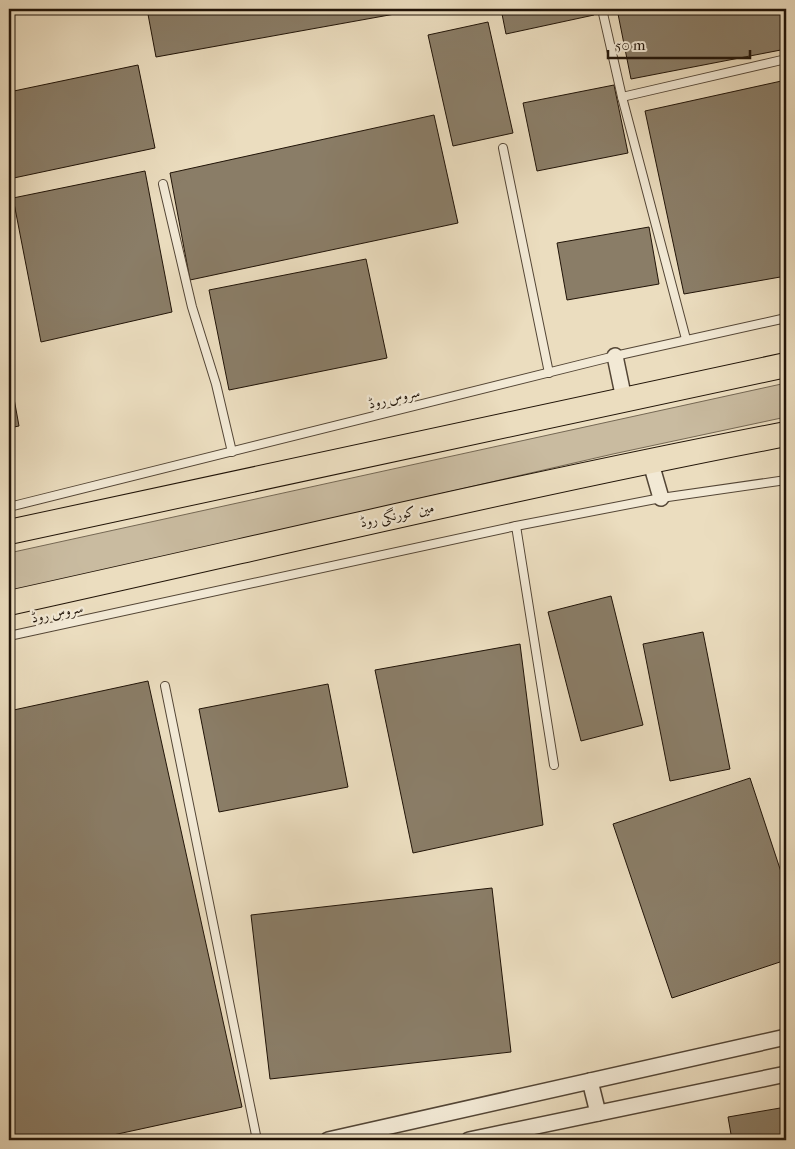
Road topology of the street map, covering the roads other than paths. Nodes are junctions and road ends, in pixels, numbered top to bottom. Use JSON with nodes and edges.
{"nodes":[{"id":1,"x":602,"y":9,"type":"edge"},
{"id":2,"x":786,"y":59,"type":"edge"},
{"id":3,"x":622,"y":97,"type":"junction"},
{"id":4,"x":503,"y":148,"type":"dead end"},
{"id":5,"x":163,"y":184,"type":"dead end"},
{"id":6,"x":786,"y":318,"type":"edge"},
{"id":7,"x":686,"y":339,"type":"junction"},
{"id":8,"x":615,"y":356,"type":"junction"},
{"id":9,"x":786,"y":365,"type":"edge"},
{"id":10,"x":549,"y":373,"type":"junction"},
{"id":11,"x":624,"y":399,"type":"junction"},
{"id":12,"x":786,"y":434,"type":"edge"},
{"id":13,"x":232,"y":452,"type":"junction"},
{"id":14,"x":650,"y":460,"type":"junction"},
{"id":15,"x":786,"y":480,"type":"edge"},
{"id":16,"x":661,"y":498,"type":"junction"},
{"id":17,"x":9,"y":507,"type":"edge"},
{"id":18,"x":516,"y":526,"type":"junction"},
{"id":19,"x":9,"y":532,"type":"edge"},
{"id":20,"x":9,"y":603,"type":"edge"},
{"id":21,"x":9,"y":636,"type":"edge"},
{"id":22,"x":165,"y":686,"type":"dead end"},
{"id":23,"x":554,"y":765,"type":"dead end"},
{"id":24,"x":786,"y":1037,"type":"edge"},
{"id":25,"x":786,"y":1074,"type":"edge"},
{"id":26,"x":590,"y":1081,"type":"junction"},
{"id":27,"x":598,"y":1113,"type":"junction"},
{"id":28,"x":257,"y":1140,"type":"edge"},
{"id":29,"x":328,"y":1140,"type":"edge"},
{"id":30,"x":469,"y":1140,"type":"edge"}],
"edges":[{"from":1,"to":3,"type":"lane"},
{"from":2,"to":3,"type":"lane"},
{"from":3,"to":7,"type":"lane"},
{"from":4,"to":10,"type":"lane"},
{"from":5,"to":13,"type":"lane"},
{"from":6,"to":7,"type":"lane","name":"سروس روڈ"},
{"from":7,"to":8,"type":"lane","name":"سروس روڈ"},
{"from":8,"to":10,"type":"lane","name":"سروس روڈ"},
{"from":8,"to":11,"type":"street"},
{"from":9,"to":11,"type":"main road"},
{"from":10,"to":13,"type":"lane","name":"سروس روڈ"},
{"from":11,"to":19,"type":"main road"},
{"from":12,"to":14,"type":"main road","name":"مین کورنگی روڈ"},
{"from":13,"to":17,"type":"lane","name":"سروس روڈ"},
{"from":14,"to":16,"type":"street"},
{"from":14,"to":20,"type":"main road","name":"مین کورنگی روڈ"},
{"from":15,"to":16,"type":"lane","name":"سروس روڈ"},
{"from":16,"to":18,"type":"lane","name":"سروس روڈ"},
{"from":18,"to":21,"type":"lane","name":"سروس روڈ"},
{"from":18,"to":23,"type":"lane"},
{"from":22,"to":28,"type":"lane"},
{"from":24,"to":26,"type":"street"},
{"from":25,"to":27,"type":"street"},
{"from":26,"to":27,"type":"street"},
{"from":26,"to":29,"type":"street"},
{"from":27,"to":30,"type":"street"}]}
